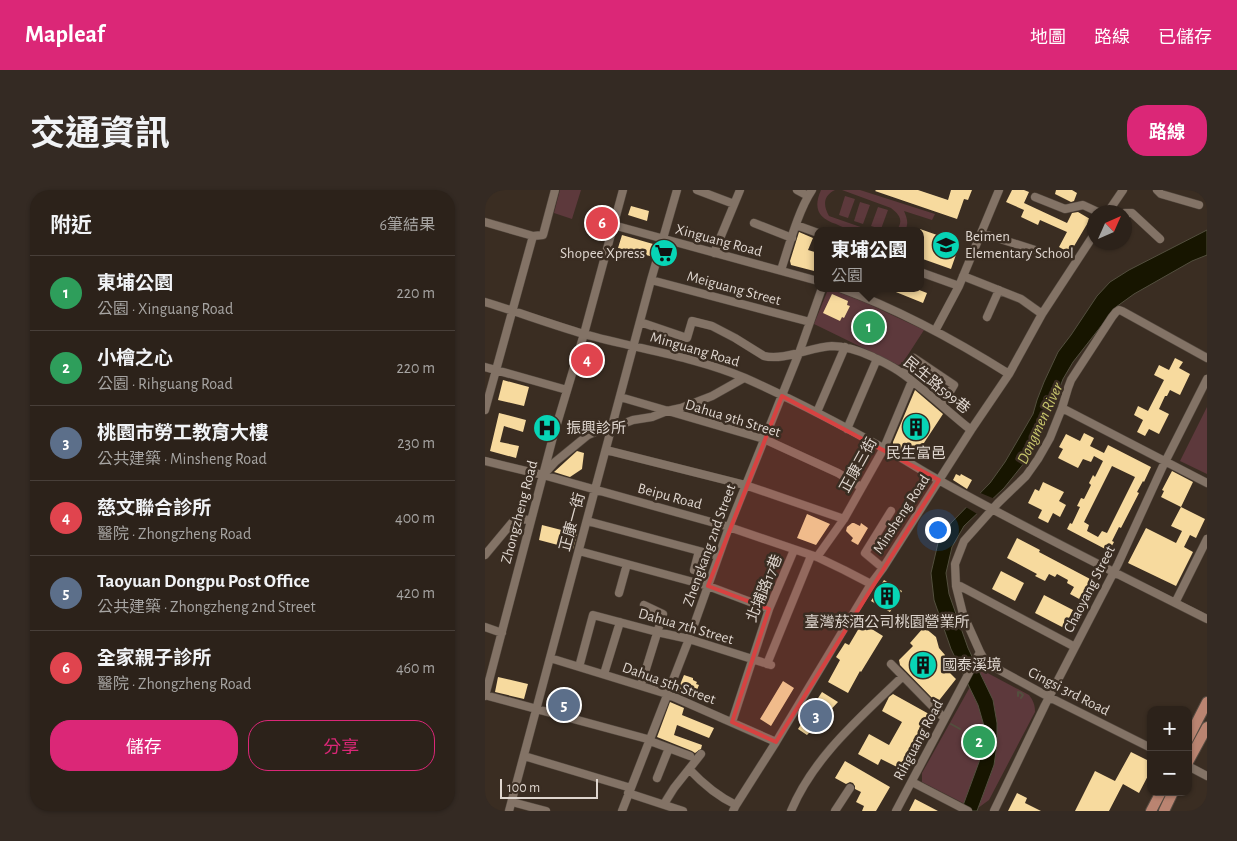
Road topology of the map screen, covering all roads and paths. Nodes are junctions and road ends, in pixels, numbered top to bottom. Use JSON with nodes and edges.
{"nodes":[{"id":1,"x":555,"y":190,"type":"edge"},
{"id":2,"x":623,"y":190,"type":"edge"},
{"id":3,"x":677,"y":190,"type":"edge"},
{"id":4,"x":697,"y":190,"type":"edge"},
{"id":5,"x":740,"y":190,"type":"edge"},
{"id":6,"x":797,"y":190,"type":"edge"},
{"id":7,"x":999,"y":190,"type":"edge"},
{"id":8,"x":1123,"y":190,"type":"edge"},
{"id":9,"x":1157,"y":190,"type":"edge"},
{"id":10,"x":810,"y":193,"type":"edge"},
{"id":11,"x":1035,"y":197,"type":"dead end"},
{"id":12,"x":734,"y":204,"type":"junction"},
{"id":13,"x":1113,"y":205,"type":"edge"},
{"id":14,"x":1199,"y":205,"type":"dead end"},
{"id":15,"x":1087,"y":207,"type":"edge"},
{"id":16,"x":1132,"y":212,"type":"edge"},
{"id":17,"x":485,"y":222,"type":"edge"},
{"id":18,"x":754,"y":223,"type":"dead end"},
{"id":19,"x":613,"y":225,"type":"junction"},
{"id":20,"x":796,"y":225,"type":"junction"},
{"id":21,"x":814,"y":232,"type":"edge"},
{"id":22,"x":981,"y":233,"type":"junction"},
{"id":23,"x":533,"y":236,"type":"junction"},
{"id":24,"x":792,"y":238,"type":"junction"},
{"id":25,"x":663,"y":239,"type":"junction"},
{"id":26,"x":1160,"y":239,"type":"dead end"},
{"id":27,"x":1087,"y":245,"type":"edge"},
{"id":28,"x":1035,"y":250,"type":"dead end"},
{"id":29,"x":713,"y":253,"type":"junction"},
{"id":30,"x":781,"y":270,"type":"junction"},
{"id":31,"x":924,"y":273,"type":"edge"},
{"id":32,"x":963,"y":276,"type":"junction"},
{"id":33,"x":651,"y":280,"type":"junction"},
{"id":34,"x":814,"y":280,"type":"edge"},
{"id":35,"x":959,"y":286,"type":"junction"},
{"id":36,"x":999,"y":290,"type":"junction"},
{"id":37,"x":821,"y":292,"type":"edge"},
{"id":38,"x":850,"y":292,"type":"edge"},
{"id":39,"x":485,"y":302,"type":"edge"},
{"id":40,"x":513,"y":310,"type":"junction"},
{"id":41,"x":1042,"y":314,"type":"junction"},
{"id":42,"x":987,"y":317,"type":"dead end"},
{"id":43,"x":640,"y":322,"type":"junction"},
{"id":44,"x":810,"y":322,"type":"junction"},
{"id":45,"x":935,"y":331,"type":"junction"},
{"id":46,"x":584,"y":334,"type":"junction"},
{"id":47,"x":634,"y":346,"type":"junction"},
{"id":48,"x":845,"y":347,"type":"junction"},
{"id":49,"x":799,"y":353,"type":"junction"},
{"id":50,"x":1207,"y":358,"type":"edge"},
{"id":51,"x":877,"y":359,"type":"junction"},
{"id":52,"x":485,"y":367,"type":"edge"},
{"id":53,"x":495,"y":369,"type":"junction"},
{"id":54,"x":903,"y":374,"type":"junction"},
{"id":55,"x":1009,"y":374,"type":"junction"},
{"id":56,"x":744,"y":378,"type":"junction"},
{"id":57,"x":1207,"y":379,"type":"edge"},
{"id":58,"x":912,"y":381,"type":"junction"},
{"id":59,"x":567,"y":390,"type":"junction"},
{"id":60,"x":782,"y":396,"type":"junction"},
{"id":61,"x":620,"y":397,"type":"junction"},
{"id":62,"x":942,"y":405,"type":"junction"},
{"id":63,"x":1062,"y":408,"type":"junction"},
{"id":64,"x":485,"y":410,"type":"edge"},
{"id":65,"x":667,"y":411,"type":"junction"},
{"id":66,"x":817,"y":412,"type":"junction"},
{"id":67,"x":612,"y":428,"type":"junction"},
{"id":68,"x":847,"y":429,"type":"junction"},
{"id":69,"x":971,"y":430,"type":"junction"},
{"id":70,"x":764,"y":439,"type":"junction"},
{"id":71,"x":884,"y":448,"type":"junction"},
{"id":72,"x":606,"y":450,"type":"junction"},
{"id":73,"x":485,"y":461,"type":"edge"},
{"id":74,"x":1166,"y":461,"type":"junction"},
{"id":75,"x":543,"y":475,"type":"junction"},
{"id":76,"x":939,"y":480,"type":"junction"},
{"id":77,"x":1207,"y":483,"type":"edge"},
{"id":78,"x":745,"y":485,"type":"junction"},
{"id":79,"x":861,"y":487,"type":"junction"},
{"id":80,"x":595,"y":490,"type":"junction"},
{"id":81,"x":990,"y":508,"type":"junction"},
{"id":82,"x":891,"y":511,"type":"dead end"},
{"id":83,"x":531,"y":520,"type":"junction"},
{"id":84,"x":843,"y":520,"type":"junction"},
{"id":85,"x":587,"y":522,"type":"junction"},
{"id":86,"x":729,"y":527,"type":"junction"},
{"id":87,"x":1207,"y":539,"type":"edge"},
{"id":88,"x":794,"y":550,"type":"junction"},
{"id":89,"x":579,"y":551,"type":"junction"},
{"id":90,"x":699,"y":551,"type":"junction"},
{"id":91,"x":485,"y":554,"type":"edge"},
{"id":92,"x":718,"y":556,"type":"junction"},
{"id":93,"x":814,"y":556,"type":"junction"},
{"id":94,"x":627,"y":564,"type":"junction"},
{"id":95,"x":883,"y":568,"type":"junction"},
{"id":96,"x":694,"y":570,"type":"dead end"},
{"id":97,"x":1113,"y":573,"type":"junction"},
{"id":98,"x":871,"y":584,"type":"junction"},
{"id":99,"x":708,"y":586,"type":"junction"},
{"id":100,"x":956,"y":586,"type":"junction"},
{"id":101,"x":619,"y":593,"type":"dead end"},
{"id":102,"x":1175,"y":603,"type":"junction"},
{"id":103,"x":644,"y":605,"type":"dead end"},
{"id":104,"x":769,"y":609,"type":"junction"},
{"id":105,"x":1207,"y":619,"type":"edge"},
{"id":106,"x":621,"y":622,"type":"junction"},
{"id":107,"x":485,"y":626,"type":"edge"},
{"id":108,"x":502,"y":632,"type":"junction"},
{"id":109,"x":657,"y":632,"type":"junction"},
{"id":110,"x":689,"y":639,"type":"junction"},
{"id":111,"x":1075,"y":647,"type":"junction"},
{"id":112,"x":980,"y":652,"type":"junction"},
{"id":113,"x":551,"y":658,"type":"junction"},
{"id":114,"x":752,"y":659,"type":"junction"},
{"id":115,"x":891,"y":664,"type":"dead end"},
{"id":116,"x":769,"y":665,"type":"joint"},
{"id":117,"x":579,"y":666,"type":"junction"},
{"id":118,"x":604,"y":674,"type":"junction"},
{"id":119,"x":903,"y":676,"type":"junction"},
{"id":120,"x":641,"y":686,"type":"junction"},
{"id":121,"x":667,"y":694,"type":"junction"},
{"id":122,"x":485,"y":696,"type":"edge"},
{"id":123,"x":1049,"y":697,"type":"junction"},
{"id":124,"x":1207,"y":702,"type":"edge"},
{"id":125,"x":537,"y":709,"type":"junction"},
{"id":126,"x":944,"y":718,"type":"junction"},
{"id":127,"x":732,"y":722,"type":"junction"},
{"id":128,"x":1207,"y":727,"type":"edge"},
{"id":129,"x":1192,"y":731,"type":"edge"},
{"id":130,"x":650,"y":740,"type":"junction"},
{"id":131,"x":776,"y":742,"type":"junction"},
{"id":132,"x":1147,"y":746,"type":"edge"},
{"id":133,"x":669,"y":748,"type":"junction"},
{"id":134,"x":701,"y":754,"type":"dead end"},
{"id":135,"x":1192,"y":755,"type":"edge"},
{"id":136,"x":524,"y":756,"type":"junction"},
{"id":137,"x":691,"y":756,"type":"dead end"},
{"id":138,"x":689,"y":768,"type":"junction"},
{"id":139,"x":1192,"y":768,"type":"edge"},
{"id":140,"x":1207,"y":776,"type":"edge"},
{"id":141,"x":657,"y":778,"type":"dead end"},
{"id":142,"x":912,"y":782,"type":"junction"},
{"id":143,"x":850,"y":788,"type":"dead end"},
{"id":144,"x":630,"y":790,"type":"junction"},
{"id":145,"x":1159,"y":796,"type":"edge"},
{"id":146,"x":1171,"y":796,"type":"edge"},
{"id":147,"x":512,"y":802,"type":"junction"},
{"id":148,"x":664,"y":804,"type":"junction"},
{"id":149,"x":735,"y":808,"type":"edge"},
{"id":150,"x":960,"y":809,"type":"edge"},
{"id":151,"x":509,"y":811,"type":"edge"},
{"id":152,"x":546,"y":811,"type":"edge"},
{"id":153,"x":622,"y":811,"type":"edge"},
{"id":154,"x":683,"y":811,"type":"edge"},
{"id":155,"x":791,"y":811,"type":"edge"},
{"id":156,"x":835,"y":811,"type":"edge"},
{"id":157,"x":895,"y":811,"type":"edge"},
{"id":158,"x":994,"y":811,"type":"edge"},
{"id":159,"x":1151,"y":811,"type":"edge"},
{"id":160,"x":1163,"y":811,"type":"edge"}],
"edges":[{"from":1,"to":23,"type":"street"},
{"from":2,"to":19,"type":"street","name":"Zhongzheng Road"},
{"from":3,"to":25,"type":"street","name":"正康一街"},
{"from":4,"to":12,"type":"street"},
{"from":5,"to":12,"type":"street"},
{"from":6,"to":10,"type":"street"},
{"from":7,"to":22,"type":"street"},
{"from":8,"to":13,"type":"street"},
{"from":9,"to":14,"type":"street"},
{"from":10,"to":20,"type":"street"},
{"from":11,"to":15,"type":"street"},
{"from":12,"to":29,"type":"street"},
{"from":16,"to":26,"type":"street"},
{"from":17,"to":23,"type":"street"},
{"from":18,"to":24,"type":"street"},
{"from":19,"to":25,"type":"street","name":"Xinguang Road"},
{"from":19,"to":46,"type":"street","name":"Zhongzheng Road"},
{"from":20,"to":21,"type":"street"},
{"from":20,"to":24,"type":"street"},
{"from":22,"to":28,"type":"street"},
{"from":22,"to":32,"type":"street"},
{"from":23,"to":40,"type":"street"},
{"from":24,"to":30,"type":"street"},
{"from":25,"to":29,"type":"street","name":"Xinguang Road"},
{"from":25,"to":33,"type":"street","name":"正康一街"},
{"from":27,"to":41,"type":"street","name":"Minsheng Road"},
{"from":29,"to":30,"type":"street","name":"Xinguang Road"},
{"from":30,"to":34,"type":"street","name":"Xinguang Road"},
{"from":31,"to":35,"type":"street"},
{"from":32,"to":35,"type":"street"},
{"from":32,"to":36,"type":"street"},
{"from":33,"to":43,"type":"street","name":"正康一街"},
{"from":33,"to":44,"type":"street","name":"Meiguang Street"},
{"from":35,"to":45,"type":"street"},
{"from":36,"to":41,"type":"street"},
{"from":36,"to":42,"type":"street"},
{"from":37,"to":44,"type":"street","name":"Zhengkang 2nd Street"},
{"from":38,"to":45,"type":"street"},
{"from":39,"to":40,"type":"street","name":"Minguang Road"},
{"from":40,"to":46,"type":"street","name":"Minguang Road"},
{"from":40,"to":53,"type":"street"},
{"from":41,"to":55,"type":"street","name":"Minsheng Road"},
{"from":43,"to":47,"type":"street","name":"正康一街"},
{"from":43,"to":49,"type":"street","name":"民生路599巷"},
{"from":44,"to":49,"type":"street","name":"Zhengkang 2nd Street"},
{"from":45,"to":55,"type":"street"},
{"from":46,"to":47,"type":"street","name":"Minguang Road"},
{"from":46,"to":59,"type":"street","name":"Zhongzheng Road"},
{"from":47,"to":56,"type":"street","name":"Minguang Road"},
{"from":47,"to":61,"type":"street","name":"正康一街"},
{"from":48,"to":49,"type":"street","name":"民生路599巷"},
{"from":48,"to":51,"type":"street","name":"民生路599巷"},
{"from":48,"to":66,"type":"street"},
{"from":49,"to":60,"type":"street","name":"Zhengkang 2nd Street"},
{"from":50,"to":63,"type":"street"},
{"from":51,"to":54,"type":"street","name":"民生路599巷"},
{"from":51,"to":68,"type":"street"},
{"from":52,"to":53,"type":"street"},
{"from":53,"to":59,"type":"street"},
{"from":53,"to":64,"type":"street"},
{"from":54,"to":58,"type":"street","name":"民生路599巷"},
{"from":54,"to":62,"type":"street"},
{"from":55,"to":69,"type":"street","name":"Minsheng Road"},
{"from":56,"to":60,"type":"street","name":"Minguang Road"},
{"from":56,"to":65,"type":"street"},
{"from":57,"to":74,"type":"street","name":"Chaoyang Street"},
{"from":58,"to":62,"type":"street","name":"民生路599巷"},
{"from":58,"to":71,"type":"street","name":"正康三街"},
{"from":59,"to":75,"type":"street","name":"Zhongzheng Road"},
{"from":60,"to":66,"type":"street","name":"Minguang Road"},
{"from":60,"to":70,"type":"street","name":"Zhengkang 2nd Street"},
{"from":61,"to":65,"type":"street","name":"Dahua 9th Street"},
{"from":61,"to":67,"type":"street","name":"正康一街"},
{"from":62,"to":69,"type":"street","name":"民生路599巷"},
{"from":63,"to":74,"type":"street"},
{"from":63,"to":81,"type":"street"},
{"from":65,"to":67,"type":"street"},
{"from":65,"to":70,"type":"street","name":"Dahua 9th Street"},
{"from":66,"to":68,"type":"street","name":"Minguang Road"},
{"from":67,"to":72,"type":"street","name":"正康一街"},
{"from":67,"to":75,"type":"street"},
{"from":68,"to":71,"type":"street","name":"Minguang Road"},
{"from":69,"to":76,"type":"street","name":"Minsheng Road"},
{"from":70,"to":78,"type":"street","name":"Zhengkang 2nd Street"},
{"from":70,"to":79,"type":"street","name":"Dahua 9th Street"},
{"from":71,"to":76,"type":"street","name":"Minguang Road"},
{"from":71,"to":79,"type":"street","name":"正康三街"},
{"from":72,"to":78,"type":"street"},
{"from":72,"to":80,"type":"street","name":"正康一街"},
{"from":73,"to":75,"type":"street","name":"Beipu Road"},
{"from":74,"to":77,"type":"street"},
{"from":74,"to":97,"type":"street","name":"Chaoyang Street"},
{"from":75,"to":80,"type":"street","name":"Beipu Road"},
{"from":75,"to":83,"type":"street","name":"Zhongzheng Road"},
{"from":76,"to":81,"type":"street","name":"Minguang Road"},
{"from":76,"to":95,"type":"street","name":"Minsheng Road"},
{"from":78,"to":84,"type":"street"},
{"from":78,"to":86,"type":"street","name":"Zhengkang 2nd Street"},
{"from":79,"to":84,"type":"street","name":"正康三街"},
{"from":80,"to":85,"type":"street","name":"正康一街"},
{"from":80,"to":86,"type":"street","name":"Beipu Road"},
{"from":81,"to":97,"type":"street","name":"Minguang Road"},
{"from":81,"to":100,"type":"street"},
{"from":82,"to":95,"type":"street"},
{"from":83,"to":91,"type":"street"},
{"from":83,"to":108,"type":"street","name":"Zhongzheng Road"},
{"from":84,"to":93,"type":"street","name":"正康三街"},
{"from":85,"to":89,"type":"street","name":"正康一街"},
{"from":85,"to":90,"type":"street"},
{"from":86,"to":88,"type":"street","name":"Beipu Road"},
{"from":86,"to":92,"type":"street","name":"Zhengkang 2nd Street"},
{"from":87,"to":102,"type":"street"},
{"from":88,"to":93,"type":"street","name":"Beipu Road"},
{"from":88,"to":104,"type":"street","name":"北埔路17巷"},
{"from":89,"to":94,"type":"street"},
{"from":89,"to":113,"type":"street","name":"正康一街"},
{"from":90,"to":92,"type":"street"},
{"from":90,"to":96,"type":"street"},
{"from":92,"to":99,"type":"street","name":"Zhengkang 2nd Street"},
{"from":93,"to":98,"type":"street","name":"Beipu Road"},
{"from":93,"to":116,"type":"street","name":"正康三街"},
{"from":94,"to":99,"type":"street"},
{"from":94,"to":101,"type":"street"},
{"from":95,"to":98,"type":"street","name":"Minsheng Road"},
{"from":97,"to":102,"type":"street","name":"Minguang Road"},
{"from":97,"to":111,"type":"street","name":"Chaoyang Street"},
{"from":98,"to":131,"type":"street","name":"Minsheng Road"},
{"from":99,"to":104,"type":"street"},
{"from":99,"to":110,"type":"street","name":"Zhengkang 2nd Street"},
{"from":100,"to":111,"type":"street"},
{"from":100,"to":112,"type":"street"},
{"from":102,"to":105,"type":"street","name":"Minguang Road"},
{"from":103,"to":109,"type":"street"},
{"from":104,"to":114,"type":"street","name":"北埔路17巷"},
{"from":106,"to":109,"type":"street","name":"Dahua 7th Street"},
{"from":106,"to":117,"type":"street","name":"Dahua 7th Street"},
{"from":106,"to":118,"type":"street"},
{"from":107,"to":108,"type":"street"},
{"from":108,"to":122,"type":"street","name":"Zhongzheng Road"},
{"from":109,"to":110,"type":"street","name":"Dahua 7th Street"},
{"from":109,"to":120,"type":"street"},
{"from":110,"to":114,"type":"street","name":"Dahua 7th Street"},
{"from":110,"to":121,"type":"street","name":"Zhengkang 2nd Street"},
{"from":111,"to":123,"type":"street","name":"Chaoyang Street"},
{"from":112,"to":123,"type":"street","name":"Cingsi 3rd Road"},
{"from":112,"to":126,"type":"street","name":"Rihguang Road"},
{"from":113,"to":117,"type":"street","name":"Dahua 5th Street"},
{"from":113,"to":125,"type":"street","name":"正康一街"},
{"from":114,"to":116,"type":"street","name":"Dahua 7th Street"},
{"from":114,"to":127,"type":"street","name":"北埔路17巷"},
{"from":115,"to":119,"type":"street"},
{"from":117,"to":118,"type":"street","name":"Dahua 5th Street"},
{"from":118,"to":120,"type":"street","name":"Dahua 5th Street"},
{"from":119,"to":126,"type":"street"},
{"from":119,"to":155,"type":"street"},
{"from":120,"to":121,"type":"street","name":"Dahua 5th Street"},
{"from":121,"to":127,"type":"street","name":"Dahua 5th Street"},
{"from":121,"to":130,"type":"street","name":"Zhengkang 2nd Street"},
{"from":122,"to":125,"type":"street"},
{"from":123,"to":132,"type":"street","name":"Cingsi 3rd Road"},
{"from":123,"to":158,"type":"street","name":"Chaoyang Street"},
{"from":124,"to":129,"type":"main road"},
{"from":125,"to":130,"type":"street"},
{"from":125,"to":136,"type":"street","name":"正康一街"},
{"from":126,"to":142,"type":"street","name":"Rihguang Road"},
{"from":127,"to":131,"type":"street","name":"Dahua 5th Street"},
{"from":128,"to":135,"type":"main road"},
{"from":130,"to":133,"type":"street"},
{"from":130,"to":144,"type":"street","name":"Zhengkang 2nd Street"},
{"from":131,"to":149,"type":"street","name":"Minsheng Road"},
{"from":133,"to":137,"type":"street"},
{"from":133,"to":141,"type":"street"},
{"from":134,"to":138,"type":"street"},
{"from":136,"to":144,"type":"street"},
{"from":136,"to":147,"type":"street","name":"正康一街"},
{"from":138,"to":148,"type":"street"},
{"from":138,"to":149,"type":"street"},
{"from":139,"to":140,"type":"street"},
{"from":142,"to":150,"type":"street"},
{"from":142,"to":157,"type":"street","name":"Rihguang Road"},
{"from":143,"to":156,"type":"street"},
{"from":144,"to":148,"type":"street"},
{"from":144,"to":153,"type":"street","name":"Zhengkang 2nd Street"},
{"from":145,"to":159,"type":"main road"},
{"from":146,"to":160,"type":"main road"},
{"from":147,"to":151,"type":"street","name":"正康一街"},
{"from":147,"to":152,"type":"street"},
{"from":148,"to":154,"type":"street"}]}
